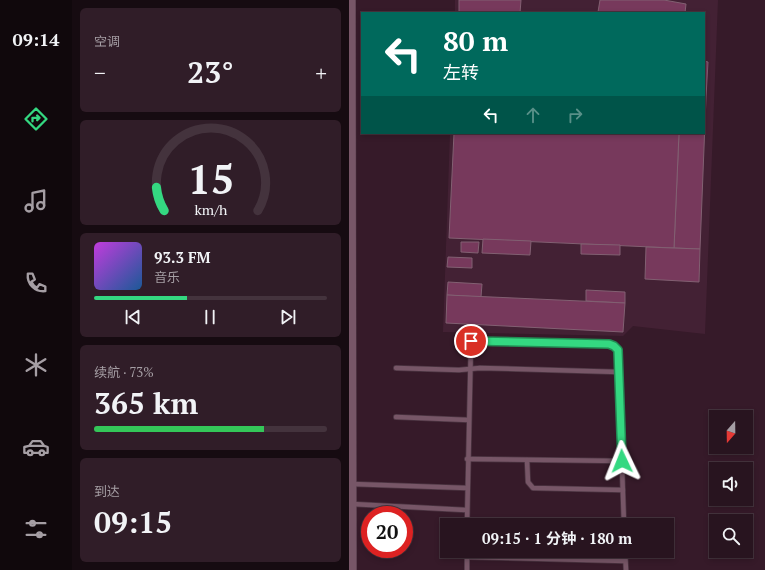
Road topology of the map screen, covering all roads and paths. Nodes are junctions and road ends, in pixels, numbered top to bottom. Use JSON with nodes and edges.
{"nodes":[{"id":1,"x":351,"y":0,"type":"edge"},
{"id":2,"x":396,"y":368,"type":"dead end"},
{"id":3,"x":470,"y":369,"type":"junction"},
{"id":4,"x":619,"y":372,"type":"junction"},
{"id":5,"x":396,"y":417,"type":"dead end"},
{"id":6,"x":469,"y":420,"type":"junction"},
{"id":7,"x":350,"y":459,"type":"edge"},
{"id":8,"x":467,"y":459,"type":"junction"},
{"id":9,"x":527,"y":460,"type":"junction"},
{"id":10,"x":622,"y":461,"type":"junction"},
{"id":11,"x":352,"y":484,"type":"junction"},
{"id":12,"x":467,"y":488,"type":"junction"},
{"id":13,"x":623,"y":490,"type":"junction"},
{"id":14,"x":352,"y":504,"type":"junction"},
{"id":15,"x":467,"y":510,"type":"junction"},
{"id":16,"x":467,"y":518,"type":"edge"},
{"id":17,"x":624,"y":518,"type":"edge"},
{"id":18,"x":351,"y":552,"type":"edge"},
{"id":19,"x":467,"y":558,"type":"edge"},
{"id":20,"x":506,"y":558,"type":"edge"},
{"id":21,"x":625,"y":561,"type":"joint"},
{"id":22,"x":352,"y":570,"type":"edge"},
{"id":23,"x":467,"y":570,"type":"edge"},
{"id":24,"x":626,"y":570,"type":"edge"}],
"edges":[{"from":1,"to":7,"type":"street"},
{"from":2,"to":3,"type":"lane"},
{"from":3,"to":4,"type":"lane"},
{"from":3,"to":4,"type":"lane"},
{"from":3,"to":6,"type":"lane"},
{"from":4,"to":10,"type":"lane"},
{"from":5,"to":6,"type":"lane"},
{"from":6,"to":8,"type":"lane"},
{"from":7,"to":11,"type":"street"},
{"from":8,"to":9,"type":"lane"},
{"from":8,"to":12,"type":"lane"},
{"from":9,"to":10,"type":"lane"},
{"from":9,"to":13,"type":"lane"},
{"from":10,"to":13,"type":"lane"},
{"from":11,"to":12,"type":"lane"},
{"from":11,"to":14,"type":"street"},
{"from":12,"to":15,"type":"lane"},
{"from":13,"to":17,"type":"lane"},
{"from":14,"to":15,"type":"lane"},
{"from":14,"to":18,"type":"street"},
{"from":15,"to":16,"type":"lane"},
{"from":18,"to":22,"type":"street"},
{"from":19,"to":23,"type":"lane"},
{"from":20,"to":21,"type":"lane"},
{"from":21,"to":24,"type":"lane"}]}
